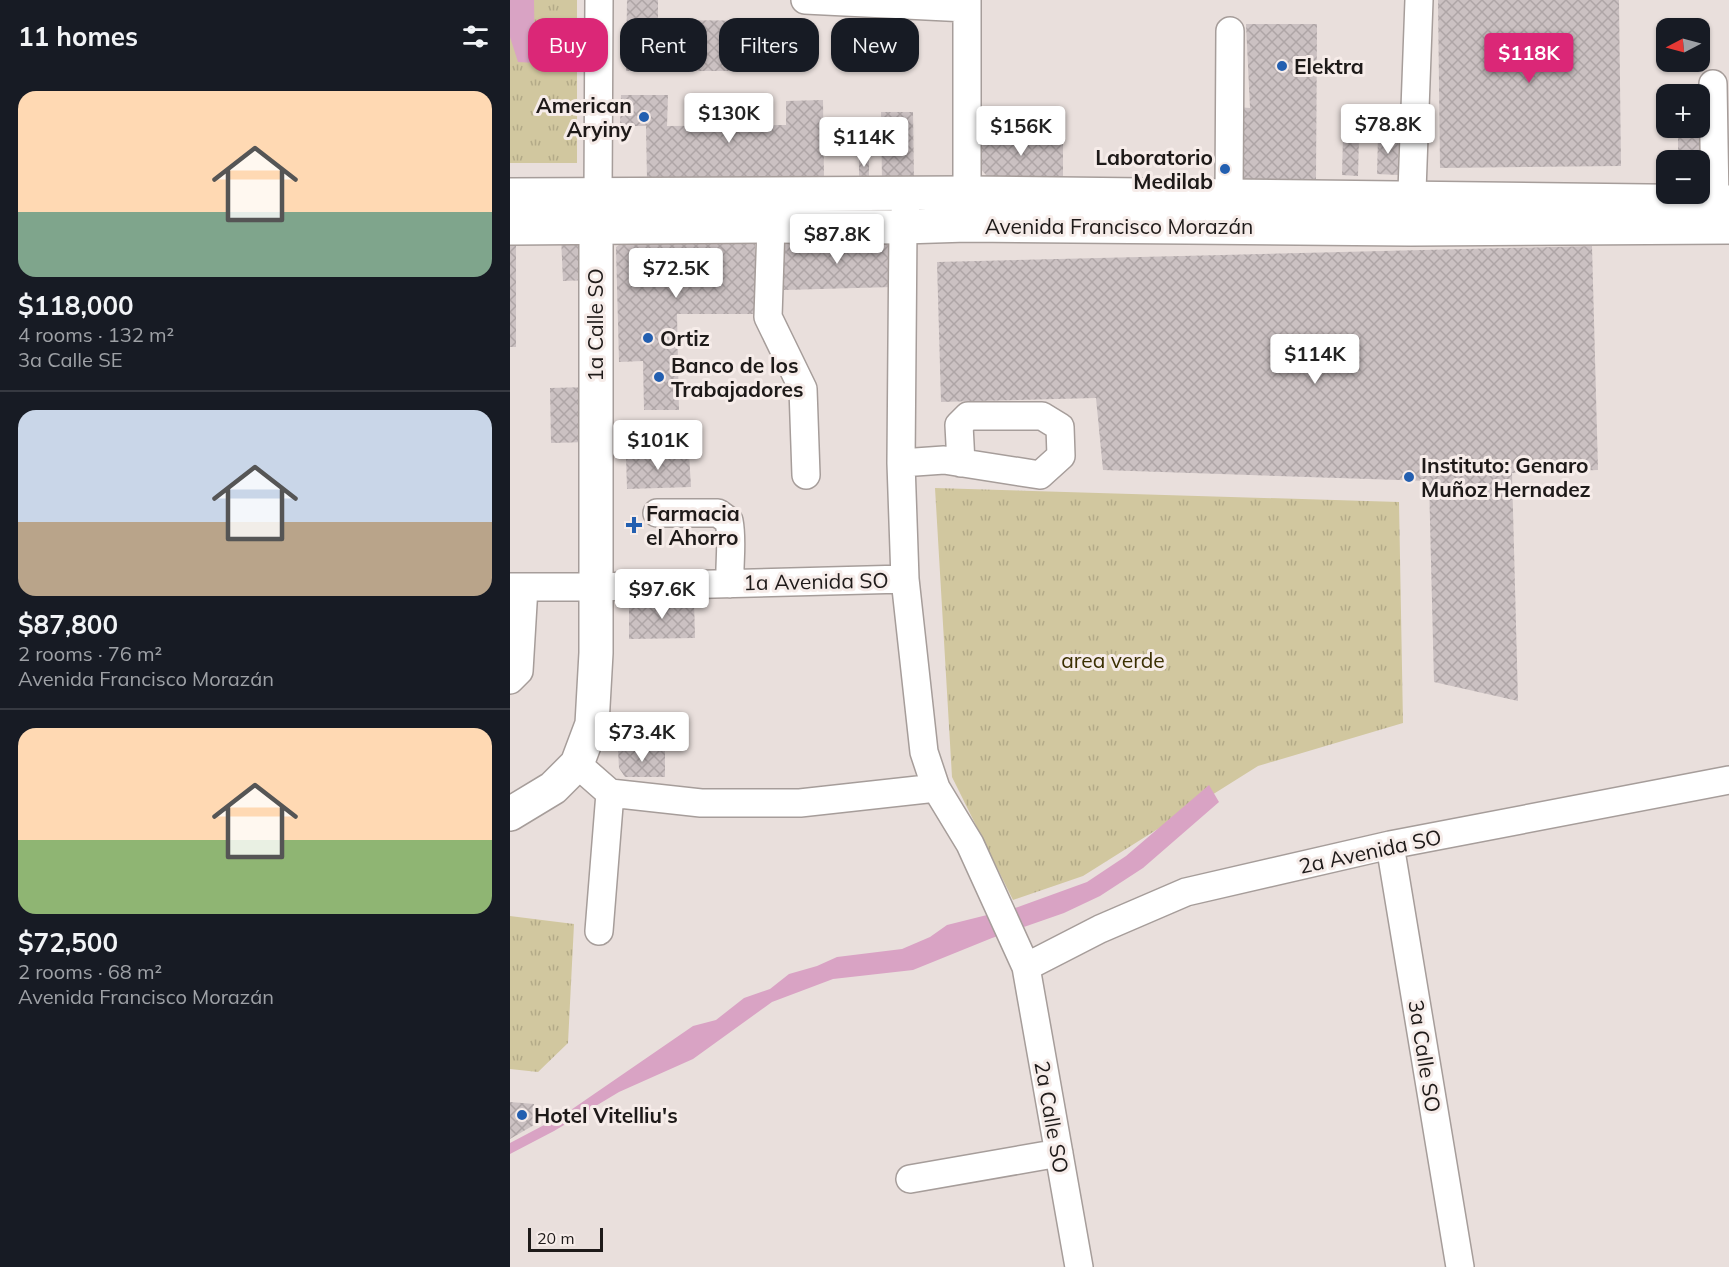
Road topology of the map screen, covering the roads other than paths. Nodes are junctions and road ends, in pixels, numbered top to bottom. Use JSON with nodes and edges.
{"nodes":[{"id":1,"x":599,"y":0,"type":"edge"},
{"id":2,"x":805,"y":0,"type":"edge"},
{"id":3,"x":1419,"y":0,"type":"edge"},
{"id":4,"x":967,"y":4,"type":"edge"},
{"id":5,"x":1230,"y":31,"type":"dead end"},
{"id":6,"x":1713,"y":84,"type":"dead end"},
{"id":7,"x":908,"y":193,"type":"junction"},
{"id":8,"x":598,"y":194,"type":"junction"},
{"id":9,"x":510,"y":195,"type":"edge"},
{"id":10,"x":1229,"y":196,"type":"junction"},
{"id":11,"x":967,"y":209,"type":"junction"},
{"id":12,"x":1724,"y":210,"type":"edge"},
{"id":13,"x":1411,"y":213,"type":"junction"},
{"id":14,"x":771,"y":226,"type":"junction"},
{"id":15,"x":596,"y":227,"type":"junction"},
{"id":16,"x":903,"y":227,"type":"junction"},
{"id":17,"x":510,"y":228,"type":"edge"},
{"id":18,"x":902,"y":463,"type":"junction"},
{"id":19,"x":961,"y":463,"type":"dead end"},
{"id":20,"x":806,"y":475,"type":"dead end"},
{"id":21,"x":657,"y":513,"type":"dead end"},
{"id":22,"x":905,"y":579,"type":"junction"},
{"id":23,"x":730,"y":584,"type":"junction"},
{"id":24,"x":517,"y":587,"type":"edge"},
{"id":25,"x":595,"y":587,"type":"junction"},
{"id":26,"x":510,"y":680,"type":"edge"},
{"id":27,"x":577,"y":765,"type":"junction"},
{"id":28,"x":1729,"y":780,"type":"edge"},
{"id":29,"x":936,"y":788,"type":"junction"},
{"id":30,"x":610,"y":793,"type":"junction"},
{"id":31,"x":513,"y":810,"type":"edge"},
{"id":32,"x":1390,"y":845,"type":"junction"},
{"id":33,"x":599,"y":931,"type":"dead end"},
{"id":34,"x":1022,"y":957,"type":"junction"},
{"id":35,"x":1059,"y":1153,"type":"junction"},
{"id":36,"x":910,"y":1179,"type":"dead end"},
{"id":37,"x":1079,"y":1267,"type":"edge"},
{"id":38,"x":1460,"y":1267,"type":"edge"}],
"edges":[{"from":1,"to":8,"type":"street"},
{"from":2,"to":4,"type":"street"},
{"from":3,"to":13,"type":"street"},
{"from":4,"to":11,"type":"street"},
{"from":5,"to":10,"type":"street"},
{"from":6,"to":12,"type":"street"},
{"from":7,"to":8,"type":"main road","name":"Avenida Francisco Morazán"},
{"from":7,"to":11,"type":"main road","name":"Avenida Francisco Morazán"},
{"from":7,"to":16,"type":"street","name":"2a Calle SO"},
{"from":8,"to":9,"type":"main road","name":"Avenida Francisco Morazán"},
{"from":8,"to":15,"type":"main road","name":"1a Calle SO"},
{"from":10,"to":11,"type":"main road","name":"Avenida Francisco Morazán"},
{"from":10,"to":13,"type":"main road","name":"Avenida Francisco Morazán"},
{"from":11,"to":13,"type":"main road","name":"Avenida Francisco Morazán"},
{"from":11,"to":16,"type":"main road","name":"Avenida Francisco Morazán"},
{"from":12,"to":13,"type":"main road","name":"Avenida Francisco Morazán"},
{"from":14,"to":15,"type":"main road","name":"Avenida Francisco Morazán"},
{"from":14,"to":16,"type":"main road","name":"Avenida Francisco Morazán"},
{"from":14,"to":20,"type":"street"},
{"from":15,"to":17,"type":"main road","name":"Avenida Francisco Morazán"},
{"from":15,"to":25,"type":"main road","name":"1a Calle SO"},
{"from":16,"to":18,"type":"street","name":"2a Calle SO"},
{"from":18,"to":19,"type":"street"},
{"from":18,"to":22,"type":"street","name":"2a Calle SO"},
{"from":21,"to":23,"type":"street"},
{"from":22,"to":23,"type":"street","name":"1a Avenida SO"},
{"from":22,"to":29,"type":"street","name":"2a Calle SO"},
{"from":23,"to":25,"type":"street","name":"1a Avenida SO"},
{"from":24,"to":25,"type":"street","name":"1a Avenida SO"},
{"from":24,"to":26,"type":"street"},
{"from":25,"to":27,"type":"main road","name":"1a Calle SO"},
{"from":27,"to":30,"type":"street"},
{"from":27,"to":31,"type":"main road","name":"1a Calle SO"},
{"from":28,"to":32,"type":"street","name":"2a Avenida SO"},
{"from":29,"to":30,"type":"street"},
{"from":29,"to":34,"type":"street","name":"2a Calle SO"},
{"from":30,"to":33,"type":"street"},
{"from":32,"to":34,"type":"street","name":"2a Avenida SO"},
{"from":32,"to":38,"type":"street","name":"3a Calle SO"},
{"from":34,"to":35,"type":"street","name":"2a Calle SO"},
{"from":35,"to":36,"type":"street"},
{"from":35,"to":37,"type":"street","name":"2a Calle SO"}]}
